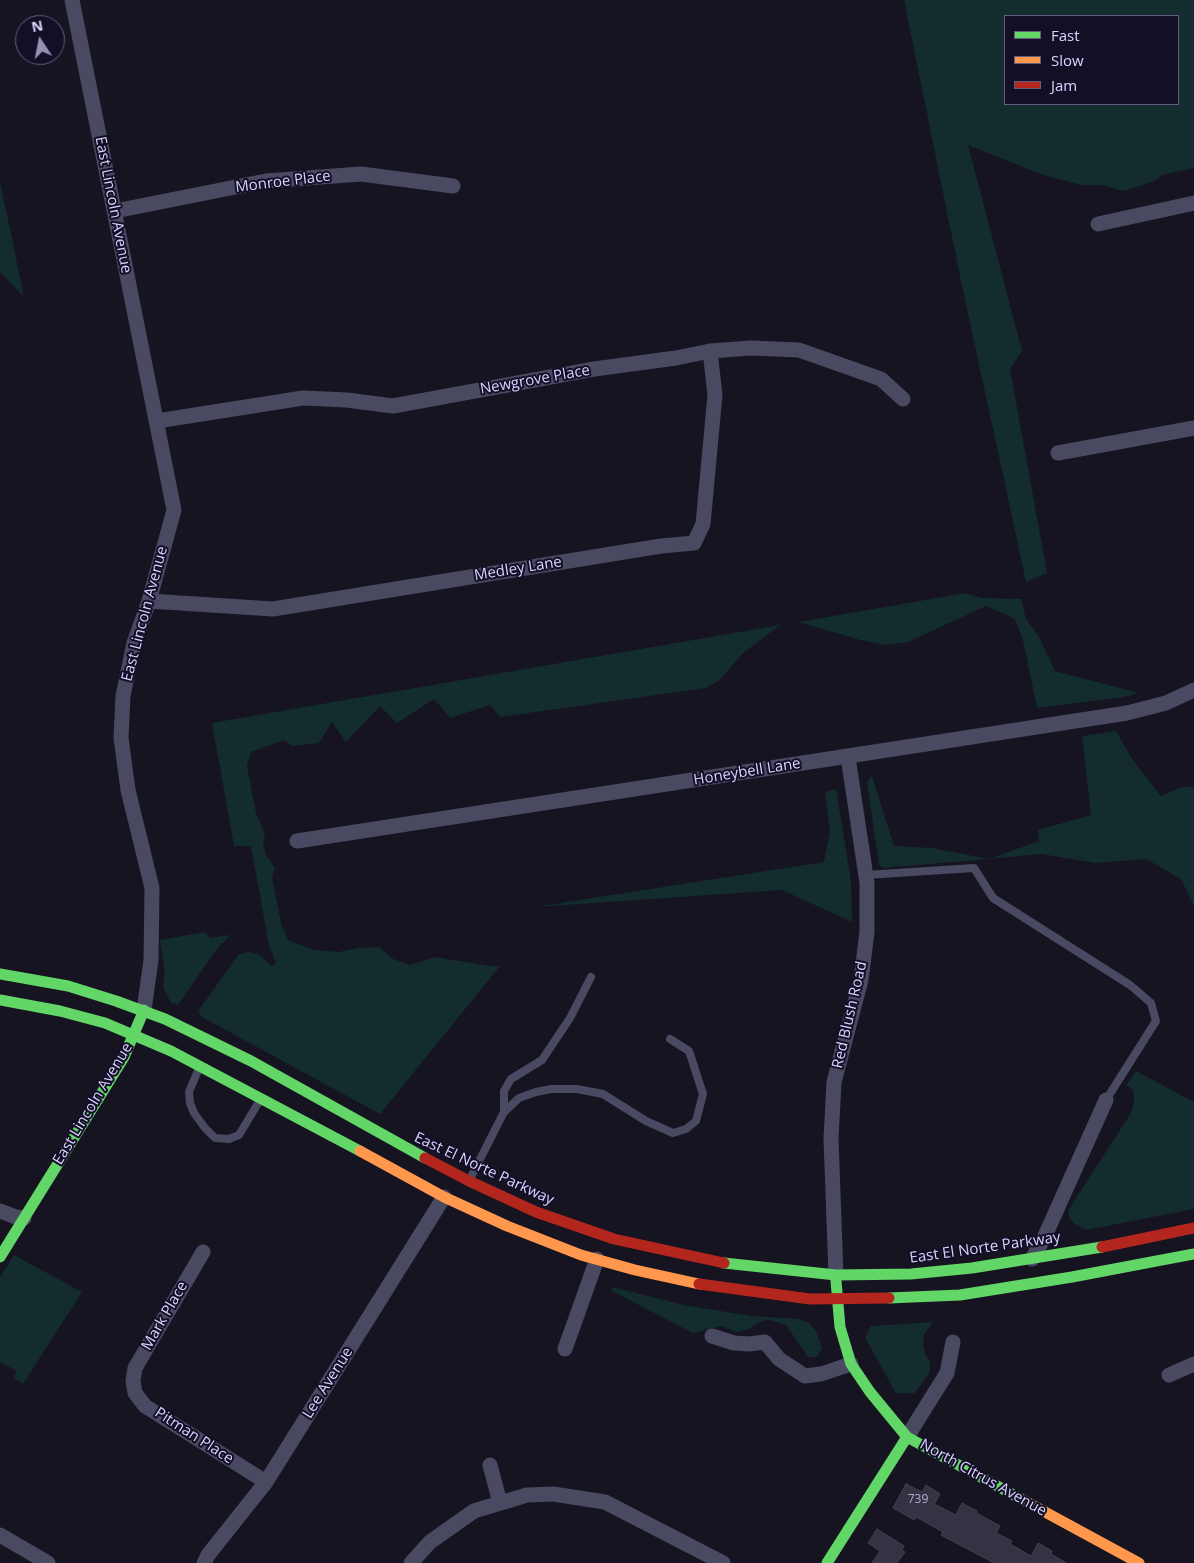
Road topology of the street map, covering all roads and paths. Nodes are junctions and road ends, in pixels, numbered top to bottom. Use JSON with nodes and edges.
{"nodes":[{"id":1,"x":72,"y":0,"type":"edge"},
{"id":2,"x":453,"y":186,"type":"dead end"},
{"id":3,"x":1194,"y":203,"type":"edge"},
{"id":4,"x":114,"y":211,"type":"junction"},
{"id":5,"x":1098,"y":224,"type":"dead end"},
{"id":6,"x":710,"y":351,"type":"junction"},
{"id":7,"x":903,"y":399,"type":"dead end"},
{"id":8,"x":157,"y":421,"type":"junction"},
{"id":9,"x":1194,"y":428,"type":"edge"},
{"id":10,"x":1058,"y":453,"type":"dead end"},
{"id":11,"x":149,"y":601,"type":"junction"},
{"id":12,"x":1194,"y":690,"type":"edge"},
{"id":13,"x":848,"y":757,"type":"junction"},
{"id":14,"x":297,"y":841,"type":"dead end"},
{"id":15,"x":866,"y":875,"type":"junction"},
{"id":16,"x":0,"y":974,"type":"edge"},
{"id":17,"x":591,"y":977,"type":"dead end"},
{"id":18,"x":0,"y":1000,"type":"edge"},
{"id":19,"x":144,"y":1010,"type":"junction"},
{"id":20,"x":133,"y":1035,"type":"junction"},
{"id":21,"x":670,"y":1038,"type":"dead end"},
{"id":22,"x":200,"y":1066,"type":"junction"},
{"id":23,"x":261,"y":1098,"type":"junction"},
{"id":24,"x":1106,"y":1100,"type":"joint"},
{"id":25,"x":504,"y":1112,"type":"junction"},
{"id":26,"x":469,"y":1181,"type":"junction"},
{"id":27,"x":444,"y":1197,"type":"junction"},
{"id":28,"x":0,"y":1211,"type":"edge"},
{"id":29,"x":24,"y":1218,"type":"junction"},
{"id":30,"x":1194,"y":1228,"type":"edge"},
{"id":31,"x":203,"y":1252,"type":"dead end"},
{"id":32,"x":1194,"y":1254,"type":"edge"},
{"id":33,"x":0,"y":1257,"type":"edge"},
{"id":34,"x":597,"y":1259,"type":"junction"},
{"id":35,"x":1032,"y":1259,"type":"junction"},
{"id":36,"x":836,"y":1275,"type":"junction"},
{"id":37,"x":838,"y":1299,"type":"junction"},
{"id":38,"x":712,"y":1336,"type":"dead end"},
{"id":39,"x":953,"y":1342,"type":"dead end"},
{"id":40,"x":565,"y":1349,"type":"dead end"},
{"id":41,"x":851,"y":1364,"type":"junction"},
{"id":42,"x":1194,"y":1364,"type":"edge"},
{"id":43,"x":1169,"y":1375,"type":"dead end"},
{"id":44,"x":133,"y":1381,"type":"joint"},
{"id":45,"x":907,"y":1437,"type":"junction"},
{"id":46,"x":490,"y":1465,"type":"dead end"},
{"id":47,"x":266,"y":1482,"type":"junction"},
{"id":48,"x":500,"y":1503,"type":"junction"},
{"id":49,"x":0,"y":1535,"type":"edge"},
{"id":50,"x":48,"y":1563,"type":"edge"},
{"id":51,"x":204,"y":1563,"type":"edge"},
{"id":52,"x":411,"y":1563,"type":"edge"},
{"id":53,"x":723,"y":1563,"type":"edge"},
{"id":54,"x":827,"y":1563,"type":"edge"},
{"id":55,"x":1139,"y":1563,"type":"edge"}],
"edges":[{"from":1,"to":4,"type":"street","name":"East Lincoln Avenue"},
{"from":2,"to":4,"type":"street","name":"Monroe Place"},
{"from":3,"to":5,"type":"street"},
{"from":4,"to":8,"type":"street","name":"East Lincoln Avenue"},
{"from":6,"to":7,"type":"street","name":"Newgrove Place"},
{"from":6,"to":8,"type":"street","name":"Newgrove Place"},
{"from":6,"to":11,"type":"street","name":"Medley Lane"},
{"from":8,"to":11,"type":"street","name":"East Lincoln Avenue"},
{"from":9,"to":10,"type":"street"},
{"from":11,"to":19,"type":"street","name":"East Lincoln Avenue"},
{"from":12,"to":13,"type":"street","name":"Honeybell Lane"},
{"from":13,"to":14,"type":"street","name":"Honeybell Lane"},
{"from":13,"to":15,"type":"street","name":"Red Blush Road"},
{"from":15,"to":24,"type":"lane"},
{"from":15,"to":36,"type":"street","name":"Red Blush Road"},
{"from":16,"to":19,"type":"main road","name":"East El Norte Parkway"},
{"from":17,"to":25,"type":"lane"},
{"from":18,"to":20,"type":"main road"},
{"from":19,"to":20,"type":"main road","name":"East Lincoln Avenue"},
{"from":19,"to":26,"type":"main road","name":"East El Norte Parkway"},
{"from":20,"to":22,"type":"main road"},
{"from":20,"to":29,"type":"main road","name":"East Lincoln Avenue"},
{"from":21,"to":25,"type":"lane"},
{"from":22,"to":23,"type":"main road"},
{"from":22,"to":23,"type":"lane"},
{"from":23,"to":27,"type":"main road"},
{"from":24,"to":35,"type":"street"},
{"from":25,"to":26,"type":"lane"},
{"from":26,"to":36,"type":"main road","name":"East El Norte Parkway"},
{"from":27,"to":34,"type":"main road"},
{"from":27,"to":47,"type":"street","name":"Lee Avenue"},
{"from":28,"to":29,"type":"street"},
{"from":29,"to":33,"type":"main road","name":"East Lincoln Avenue"},
{"from":30,"to":35,"type":"main road","name":"East El Norte Parkway"},
{"from":31,"to":44,"type":"street","name":"Mark Place"},
{"from":32,"to":37,"type":"main road"},
{"from":34,"to":37,"type":"main road"},
{"from":34,"to":40,"type":"street"},
{"from":35,"to":36,"type":"main road","name":"East El Norte Parkway"},
{"from":36,"to":37,"type":"main road","name":"North Citrus Avenue"},
{"from":37,"to":41,"type":"main road","name":"North Citrus Avenue"},
{"from":38,"to":41,"type":"street"},
{"from":39,"to":45,"type":"street"},
{"from":41,"to":45,"type":"main road","name":"North Citrus Avenue"},
{"from":42,"to":43,"type":"street"},
{"from":44,"to":47,"type":"street","name":"Pitman Place"},
{"from":45,"to":54,"type":"main road"},
{"from":45,"to":55,"type":"main road","name":"North Citrus Avenue"},
{"from":46,"to":48,"type":"street"},
{"from":47,"to":51,"type":"street","name":"Lee Avenue"},
{"from":48,"to":52,"type":"street"},
{"from":48,"to":53,"type":"street"},
{"from":49,"to":50,"type":"street"}]}
